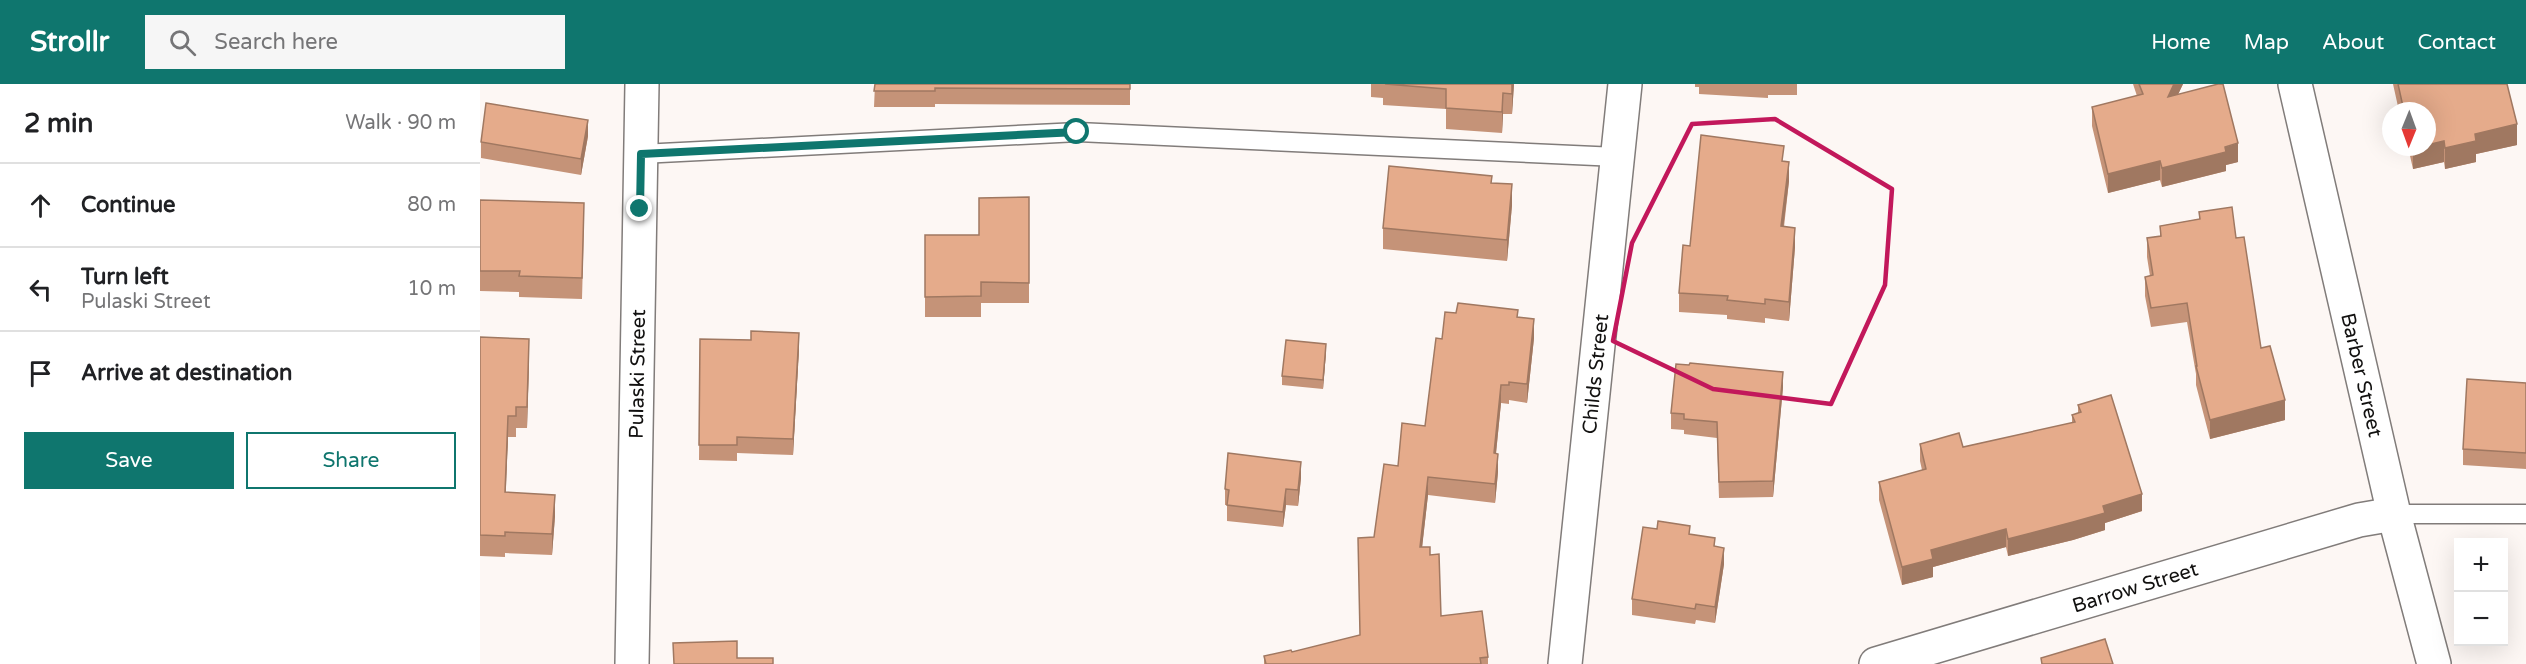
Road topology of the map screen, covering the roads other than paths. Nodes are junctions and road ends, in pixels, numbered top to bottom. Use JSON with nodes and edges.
{"nodes":[{"id":1,"x":642,"y":84,"type":"edge"},
{"id":2,"x":1625,"y":84,"type":"edge"},
{"id":3,"x":2295,"y":84,"type":"edge"},
{"id":4,"x":641,"y":154,"type":"junction"},
{"id":5,"x":1617,"y":158,"type":"junction"},
{"id":6,"x":2394,"y":514,"type":"junction"},
{"id":7,"x":2526,"y":514,"type":"edge"},
{"id":8,"x":632,"y":664,"type":"edge"},
{"id":9,"x":1565,"y":664,"type":"edge"},
{"id":10,"x":1876,"y":664,"type":"edge"},
{"id":11,"x":2434,"y":664,"type":"edge"}],
"edges":[{"from":1,"to":4,"type":"street","name":"Pulaski Street"},
{"from":2,"to":5,"type":"street","name":"Childs Street"},
{"from":3,"to":6,"type":"street","name":"Barber Street"},
{"from":4,"to":5,"type":"lane"},
{"from":4,"to":8,"type":"street","name":"Pulaski Street"},
{"from":5,"to":9,"type":"street","name":"Childs Street"},
{"from":6,"to":7,"type":"lane"},
{"from":6,"to":10,"type":"street","name":"Barrow Street"},
{"from":6,"to":11,"type":"street","name":"Barber Street"}]}
